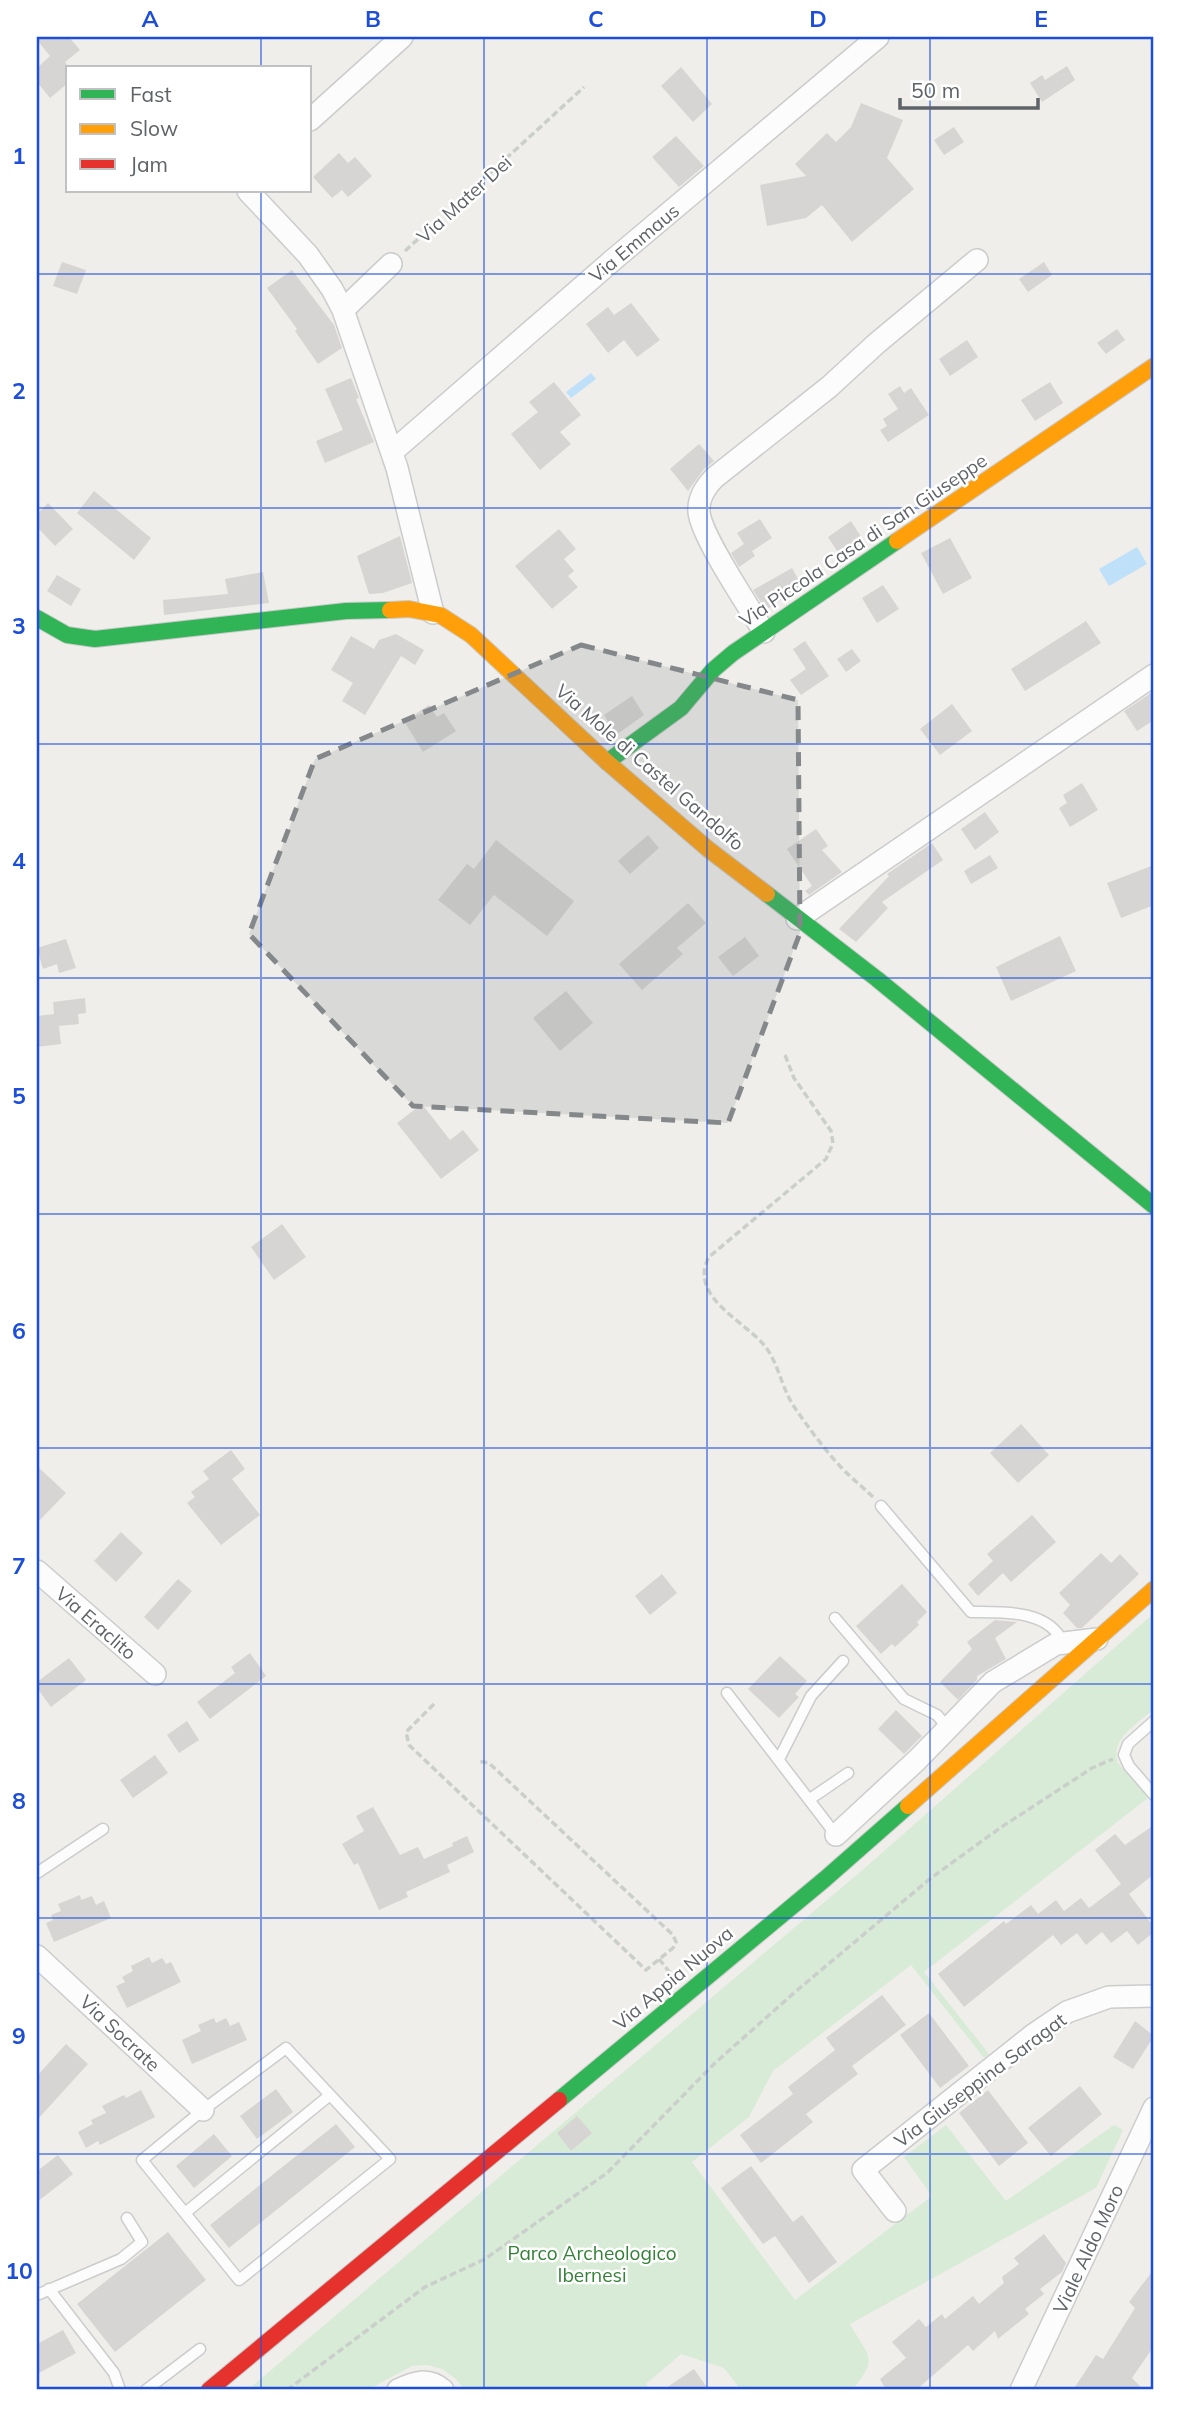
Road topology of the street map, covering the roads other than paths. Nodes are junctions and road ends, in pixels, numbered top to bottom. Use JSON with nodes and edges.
{"nodes":[{"id":1,"x":402,"y":37,"type":"edge"},
{"id":2,"x":878,"y":37,"type":"edge"},
{"id":3,"x":312,"y":118,"type":"edge"},
{"id":4,"x":249,"y":192,"type":"edge"},
{"id":5,"x":977,"y":260,"type":"dead end"},
{"id":6,"x":391,"y":264,"type":"road end"},
{"id":7,"x":343,"y":310,"type":"junction"},
{"id":8,"x":1154,"y":366,"type":"edge"},
{"id":9,"x":392,"y":452,"type":"junction"},
{"id":10,"x":433,"y":613,"type":"junction"},
{"id":11,"x":37,"y":618,"type":"edge"},
{"id":12,"x":764,"y":632,"type":"junction"},
{"id":13,"x":1154,"y":675,"type":"edge"},
{"id":14,"x":607,"y":762,"type":"junction"},
{"id":15,"x":797,"y":919,"type":"junction"},
{"id":16,"x":1154,"y":1206,"type":"edge"},
{"id":17,"x":881,"y":1506,"type":"road end"},
{"id":18,"x":37,"y":1571,"type":"edge"},
{"id":19,"x":1154,"y":1589,"type":"edge"},
{"id":20,"x":835,"y":1618,"type":"dead end"},
{"id":21,"x":1097,"y":1639,"type":"junction"},
{"id":22,"x":1063,"y":1643,"type":"junction"},
{"id":23,"x":843,"y":1661,"type":"dead end"},
{"id":24,"x":155,"y":1674,"type":"dead end"},
{"id":25,"x":727,"y":1693,"type":"dead end"},
{"id":26,"x":1154,"y":1721,"type":"edge"},
{"id":27,"x":947,"y":1727,"type":"junction"},
{"id":28,"x":779,"y":1759,"type":"junction"},
{"id":29,"x":848,"y":1773,"type":"dead end"},
{"id":30,"x":1154,"y":1796,"type":"edge"},
{"id":31,"x":810,"y":1799,"type":"junction"},
{"id":32,"x":103,"y":1829,"type":"dead end"},
{"id":33,"x":836,"y":1835,"type":"joint"},
{"id":34,"x":37,"y":1873,"type":"edge"},
{"id":35,"x":37,"y":1956,"type":"edge"},
{"id":36,"x":1154,"y":1996,"type":"edge"},
{"id":37,"x":330,"y":2095,"type":"junction"},
{"id":38,"x":1154,"y":2108,"type":"edge"},
{"id":39,"x":203,"y":2109,"type":"junction"},
{"id":40,"x":895,"y":2211,"type":"dead end"},
{"id":41,"x":185,"y":2213,"type":"junction"},
{"id":42,"x":127,"y":2218,"type":"dead end"},
{"id":43,"x":49,"y":2290,"type":"junction"},
{"id":44,"x":37,"y":2295,"type":"edge"},
{"id":45,"x":200,"y":2349,"type":"dead end"},
{"id":46,"x":120,"y":2390,"type":"edge"},
{"id":47,"x":146,"y":2390,"type":"edge"},
{"id":48,"x":209,"y":2390,"type":"edge"},
{"id":49,"x":398,"y":2390,"type":"edge"},
{"id":50,"x":443,"y":2390,"type":"edge"},
{"id":51,"x":1021,"y":2390,"type":"edge"}],
"edges":[{"from":1,"to":3,"type":"street"},
{"from":2,"to":9,"type":"street","name":"Via Emmaus"},
{"from":4,"to":7,"type":"street"},
{"from":5,"to":12,"type":"street"},
{"from":6,"to":7,"type":"street"},
{"from":7,"to":9,"type":"street"},
{"from":8,"to":12,"type":"street","name":"Via Piccola Casa di San Giuseppe"},
{"from":9,"to":10,"type":"street"},
{"from":10,"to":11,"type":"street","name":"Via Mole di Castel Gandolfo"},
{"from":10,"to":14,"type":"street","name":"Via Mole di Castel Gandolfo"},
{"from":12,"to":14,"type":"street","name":"Via Piccola Casa di San Giuseppe"},
{"from":13,"to":15,"type":"street"},
{"from":14,"to":15,"type":"street","name":"Via Mole di Castel Gandolfo"},
{"from":15,"to":16,"type":"street","name":"Via Mole di Castel Gandolfo"},
{"from":17,"to":22,"type":"lane"},
{"from":18,"to":24,"type":"street","name":"Via Eraclito"},
{"from":19,"to":21,"type":"street","name":"Via Appia Nuova"},
{"from":20,"to":27,"type":"lane"},
{"from":21,"to":22,"type":"street"},
{"from":21,"to":48,"type":"street","name":"Via Appia Nuova"},
{"from":22,"to":27,"type":"street"},
{"from":23,"to":28,"type":"lane"},
{"from":25,"to":28,"type":"lane"},
{"from":26,"to":30,"type":"lane"},
{"from":27,"to":33,"type":"street"},
{"from":28,"to":31,"type":"lane"},
{"from":29,"to":31,"type":"lane"},
{"from":31,"to":33,"type":"lane"},
{"from":32,"to":34,"type":"lane"},
{"from":35,"to":39,"type":"street","name":"Via Socrate"},
{"from":36,"to":40,"type":"street","name":"Via Giuseppina Saragat"},
{"from":37,"to":39,"type":"lane"},
{"from":37,"to":41,"type":"lane"},
{"from":37,"to":41,"type":"lane"},
{"from":38,"to":51,"type":"street","name":"Viale Aldo Moro"},
{"from":39,"to":41,"type":"lane"},
{"from":42,"to":43,"type":"lane"},
{"from":43,"to":44,"type":"lane"},
{"from":43,"to":46,"type":"lane"},
{"from":45,"to":47,"type":"lane"},
{"from":49,"to":50,"type":"street"}]}
